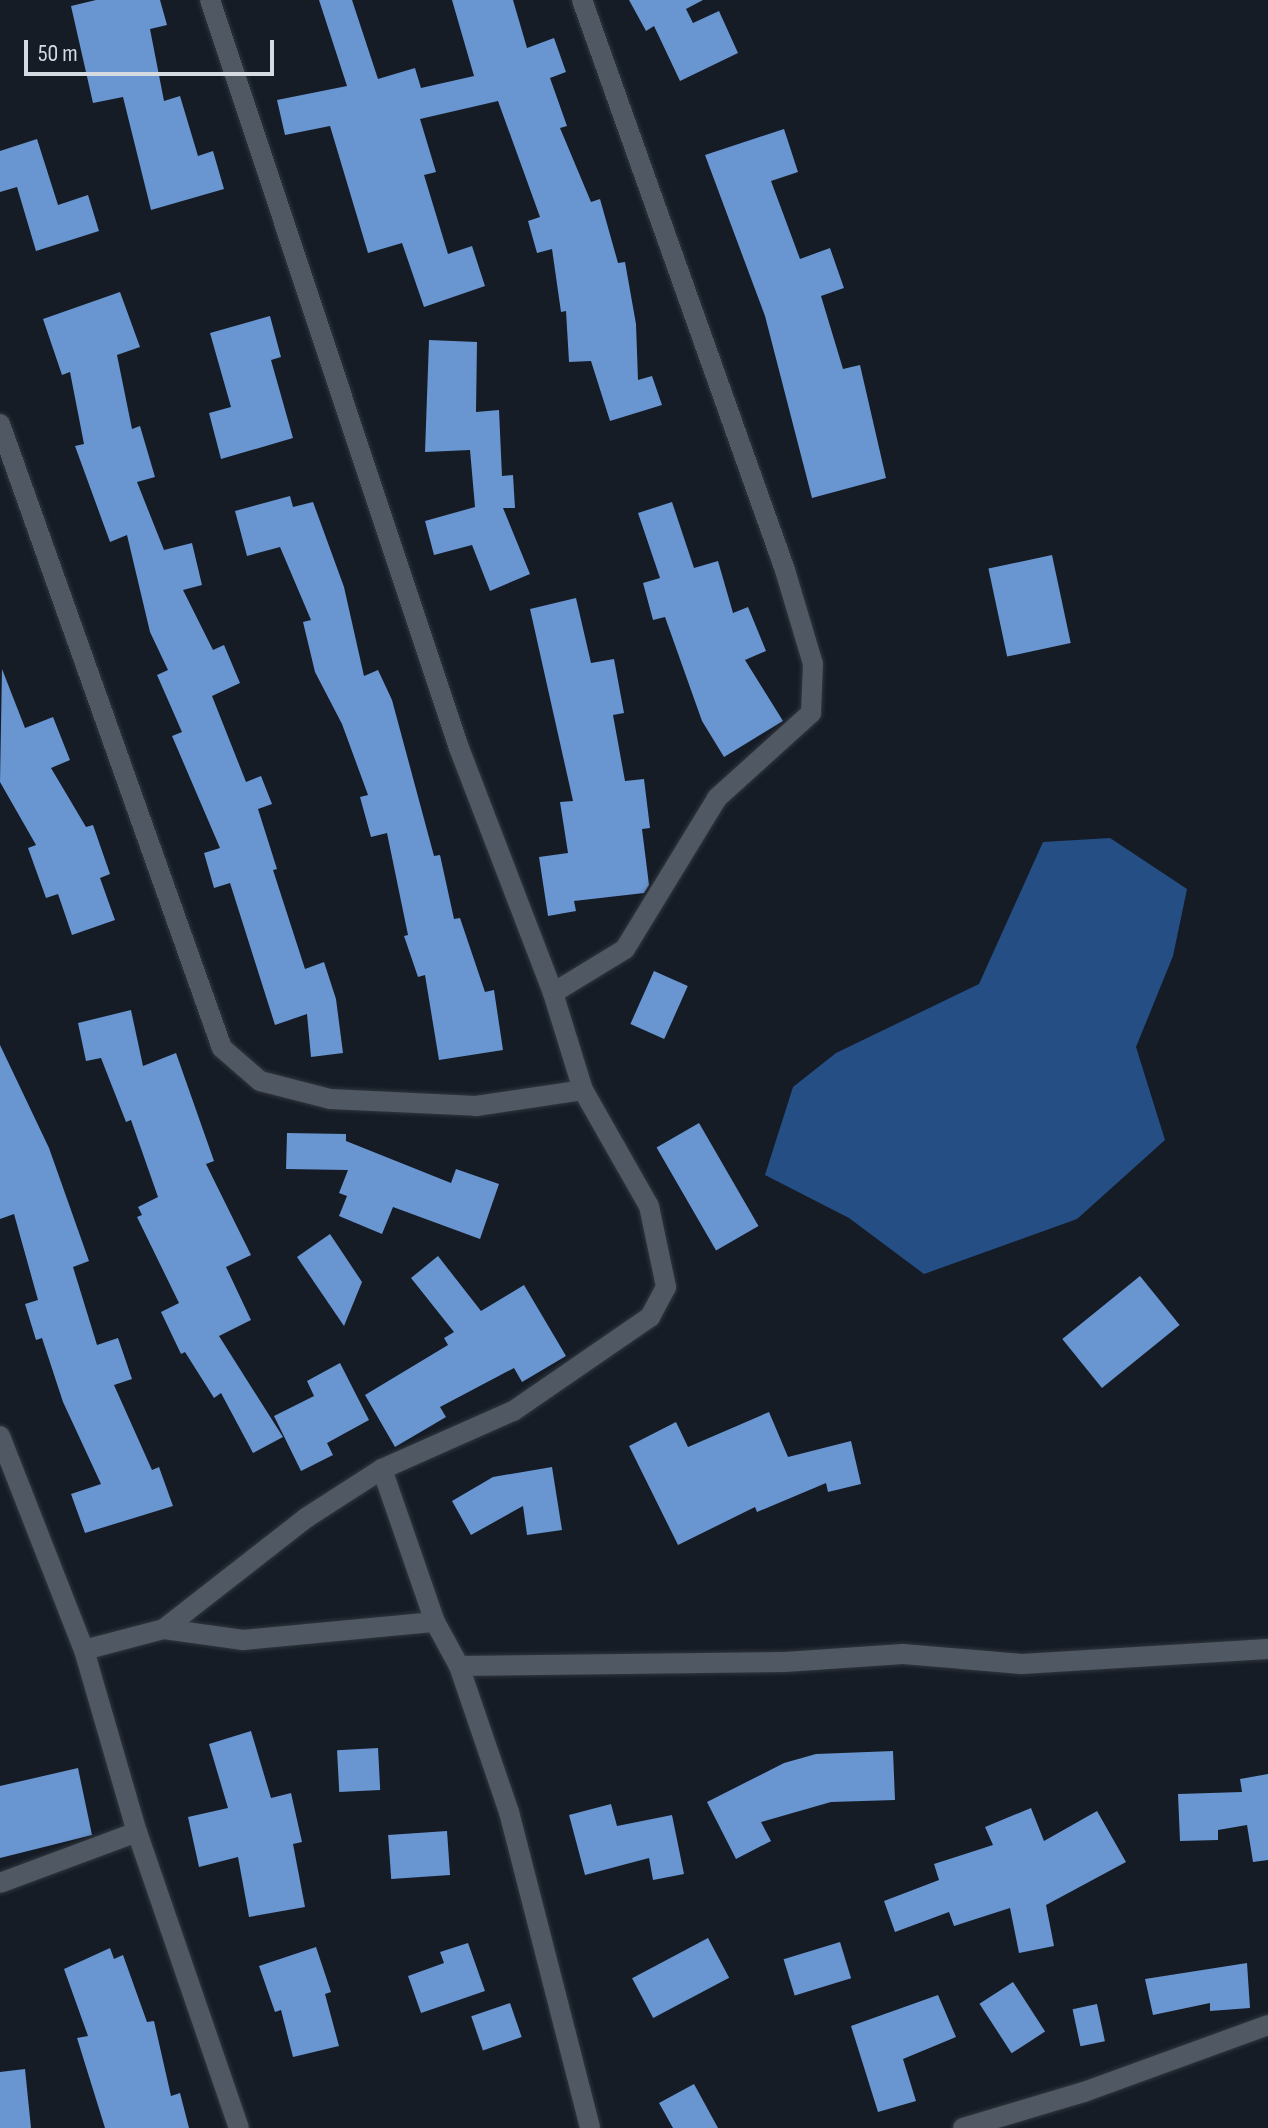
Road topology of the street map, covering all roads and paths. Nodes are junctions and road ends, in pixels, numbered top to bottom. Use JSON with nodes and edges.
{"nodes":[{"id":1,"x":210,"y":0,"type":"edge"},
{"id":2,"x":582,"y":0,"type":"edge"},
{"id":3,"x":0,"y":424,"type":"edge"},
{"id":4,"x":553,"y":993,"type":"junction"},
{"id":5,"x":583,"y":1090,"type":"junction"},
{"id":6,"x":0,"y":1436,"type":"edge"},
{"id":7,"x":382,"y":1469,"type":"junction"},
{"id":8,"x":435,"y":1622,"type":"junction"},
{"id":9,"x":164,"y":1629,"type":"junction"},
{"id":10,"x":1268,"y":1649,"type":"edge"},
{"id":11,"x":84,"y":1650,"type":"junction"},
{"id":12,"x":459,"y":1666,"type":"junction"},
{"id":13,"x":137,"y":1832,"type":"junction"},
{"id":14,"x":0,"y":1883,"type":"edge"},
{"id":15,"x":1268,"y":2025,"type":"edge"},
{"id":16,"x":239,"y":2128,"type":"edge"},
{"id":17,"x":590,"y":2128,"type":"edge"},
{"id":18,"x":963,"y":2128,"type":"edge"}],
"edges":[{"from":1,"to":4,"type":"street"},
{"from":2,"to":4,"type":"street"},
{"from":3,"to":5,"type":"street"},
{"from":4,"to":5,"type":"street"},
{"from":5,"to":7,"type":"street"},
{"from":6,"to":11,"type":"street"},
{"from":7,"to":8,"type":"street"},
{"from":7,"to":9,"type":"street"},
{"from":8,"to":9,"type":"street"},
{"from":8,"to":12,"type":"street"},
{"from":9,"to":11,"type":"street"},
{"from":10,"to":12,"type":"street"},
{"from":11,"to":13,"type":"street"},
{"from":12,"to":17,"type":"street"},
{"from":13,"to":14,"type":"street"},
{"from":13,"to":16,"type":"street"},
{"from":15,"to":18,"type":"street"}]}
